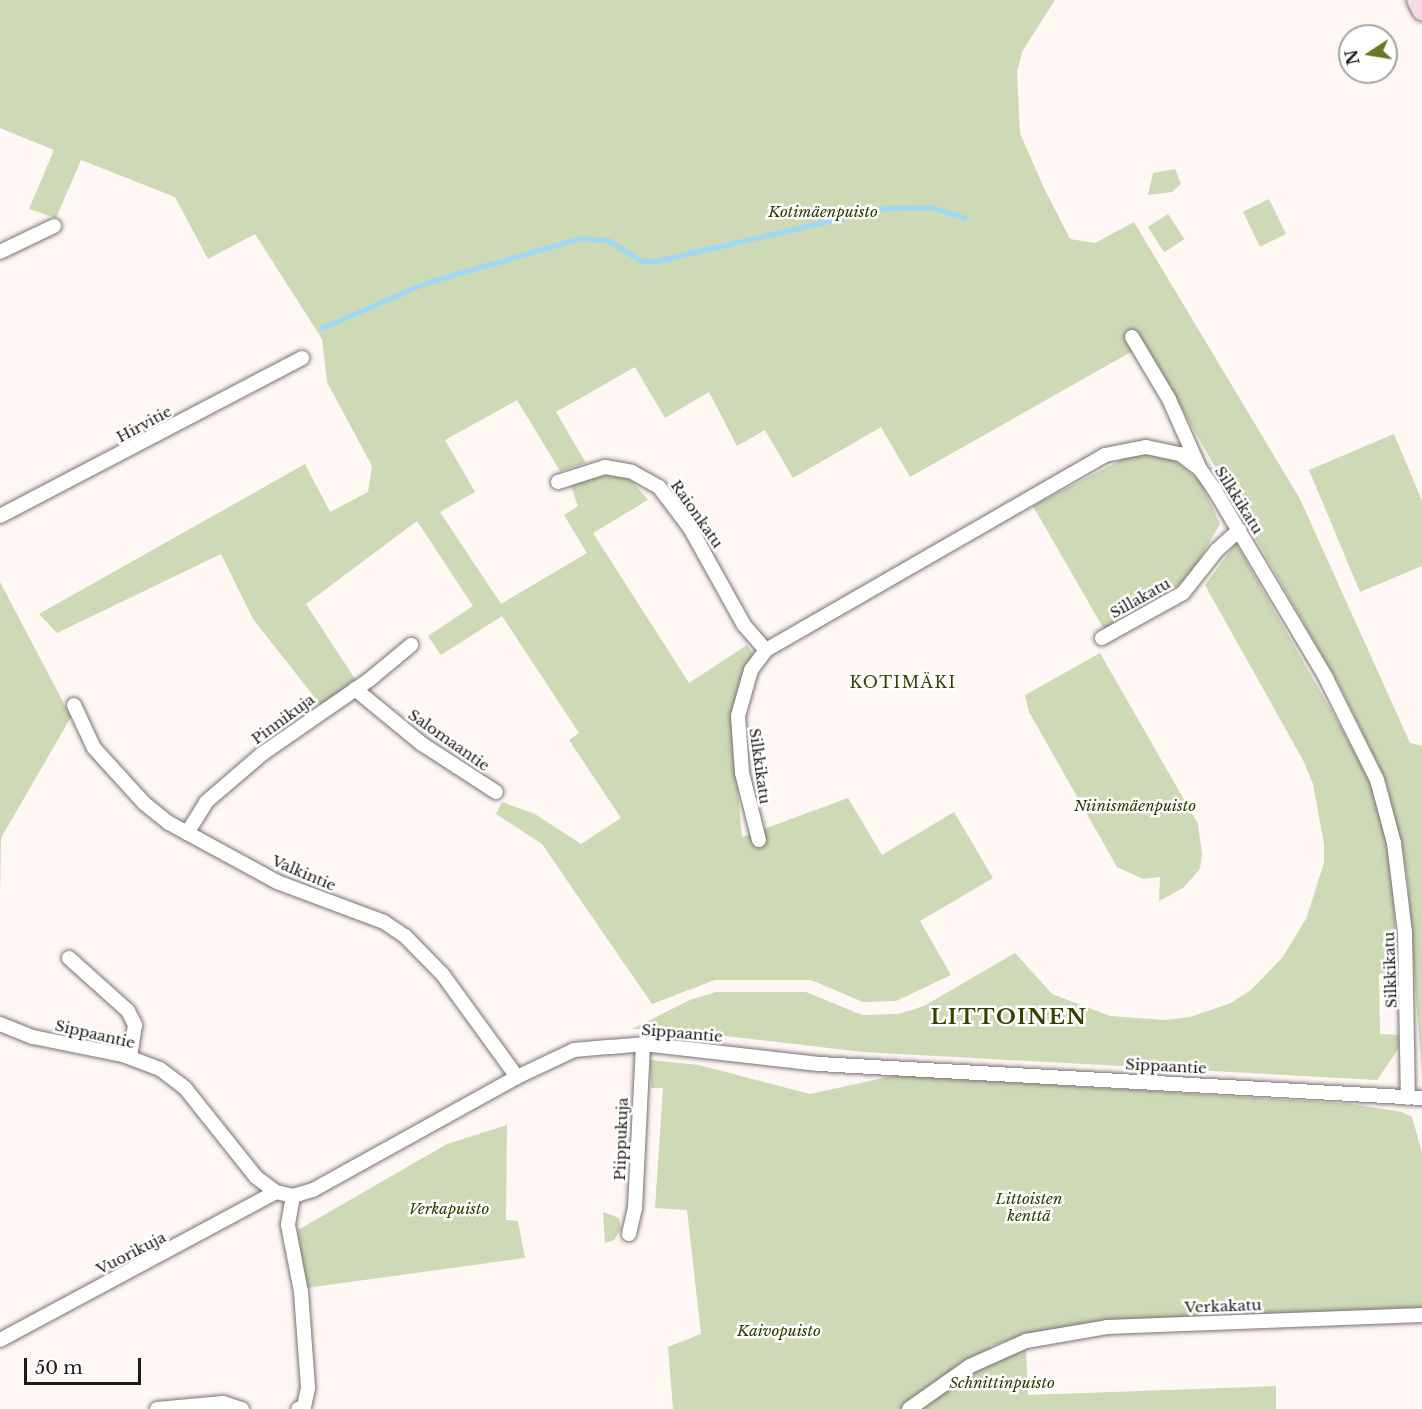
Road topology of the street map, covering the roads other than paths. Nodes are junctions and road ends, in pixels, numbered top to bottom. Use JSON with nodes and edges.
{"nodes":[{"id":1,"x":1416,"y":0,"type":"edge"},
{"id":2,"x":1422,"y":12,"type":"edge"},
{"id":3,"x":54,"y":226,"type":"dead end"},
{"id":4,"x":0,"y":252,"type":"edge"},
{"id":5,"x":1132,"y":336,"type":"dead end"},
{"id":6,"x":302,"y":358,"type":"dead end"},
{"id":7,"x":1200,"y":469,"type":"junction"},
{"id":8,"x":558,"y":482,"type":"dead end"},
{"id":9,"x":0,"y":516,"type":"edge"},
{"id":10,"x":1239,"y":530,"type":"junction"},
{"id":11,"x":1102,"y":638,"type":"dead end"},
{"id":12,"x":411,"y":645,"type":"dead end"},
{"id":13,"x":766,"y":650,"type":"junction"},
{"id":14,"x":355,"y":689,"type":"junction"},
{"id":15,"x":74,"y":705,"type":"dead end"},
{"id":16,"x":496,"y":792,"type":"dead end"},
{"id":17,"x":187,"y":833,"type":"junction"},
{"id":18,"x":759,"y":840,"type":"dead end"},
{"id":19,"x":69,"y":958,"type":"dead end"},
{"id":20,"x":0,"y":1024,"type":"edge"},
{"id":21,"x":643,"y":1044,"type":"junction"},
{"id":22,"x":130,"y":1057,"type":"junction"},
{"id":23,"x":517,"y":1077,"type":"junction"},
{"id":24,"x":1415,"y":1098,"type":"edge"},
{"id":25,"x":276,"y":1192,"type":"junction"},
{"id":26,"x":294,"y":1196,"type":"junction"},
{"id":27,"x":629,"y":1234,"type":"dead end"},
{"id":28,"x":1422,"y":1315,"type":"edge"},
{"id":29,"x":0,"y":1340,"type":"edge"},
{"id":30,"x":157,"y":1409,"type":"edge"},
{"id":31,"x":242,"y":1409,"type":"edge"},
{"id":32,"x":298,"y":1409,"type":"edge"},
{"id":33,"x":909,"y":1409,"type":"edge"}],
"edges":[{"from":1,"to":2,"type":"street"},
{"from":3,"to":4,"type":"street"},
{"from":5,"to":7,"type":"street"},
{"from":6,"to":9,"type":"street","name":"Hirvitie"},
{"from":7,"to":10,"type":"street","name":"Silkkikatu"},
{"from":7,"to":13,"type":"street","name":"Silkkikatu"},
{"from":8,"to":13,"type":"street","name":"Raionkatu"},
{"from":10,"to":11,"type":"street","name":"Sillakatu"},
{"from":10,"to":24,"type":"street","name":"Silkkikatu"},
{"from":12,"to":14,"type":"street","name":"Pinnikuja"},
{"from":13,"to":18,"type":"street","name":"Silkkikatu"},
{"from":14,"to":16,"type":"street","name":"Salomaantie"},
{"from":14,"to":17,"type":"street","name":"Pinnikuja"},
{"from":15,"to":17,"type":"street","name":"Valkintie"},
{"from":17,"to":23,"type":"street","name":"Valkintie"},
{"from":19,"to":22,"type":"street"},
{"from":20,"to":22,"type":"street","name":"Sippaantie"},
{"from":21,"to":23,"type":"street","name":"Sippaantie"},
{"from":21,"to":24,"type":"street","name":"Sippaantie"},
{"from":21,"to":27,"type":"street","name":"Piippukuja"},
{"from":22,"to":25,"type":"street","name":"Sippaantie"},
{"from":23,"to":26,"type":"street","name":"Sippaantie"},
{"from":25,"to":26,"type":"street","name":"Sippaantie"},
{"from":25,"to":29,"type":"street","name":"Vuorikuja"},
{"from":26,"to":32,"type":"street"},
{"from":28,"to":33,"type":"street","name":"Verkakatu"},
{"from":30,"to":31,"type":"street"}]}
